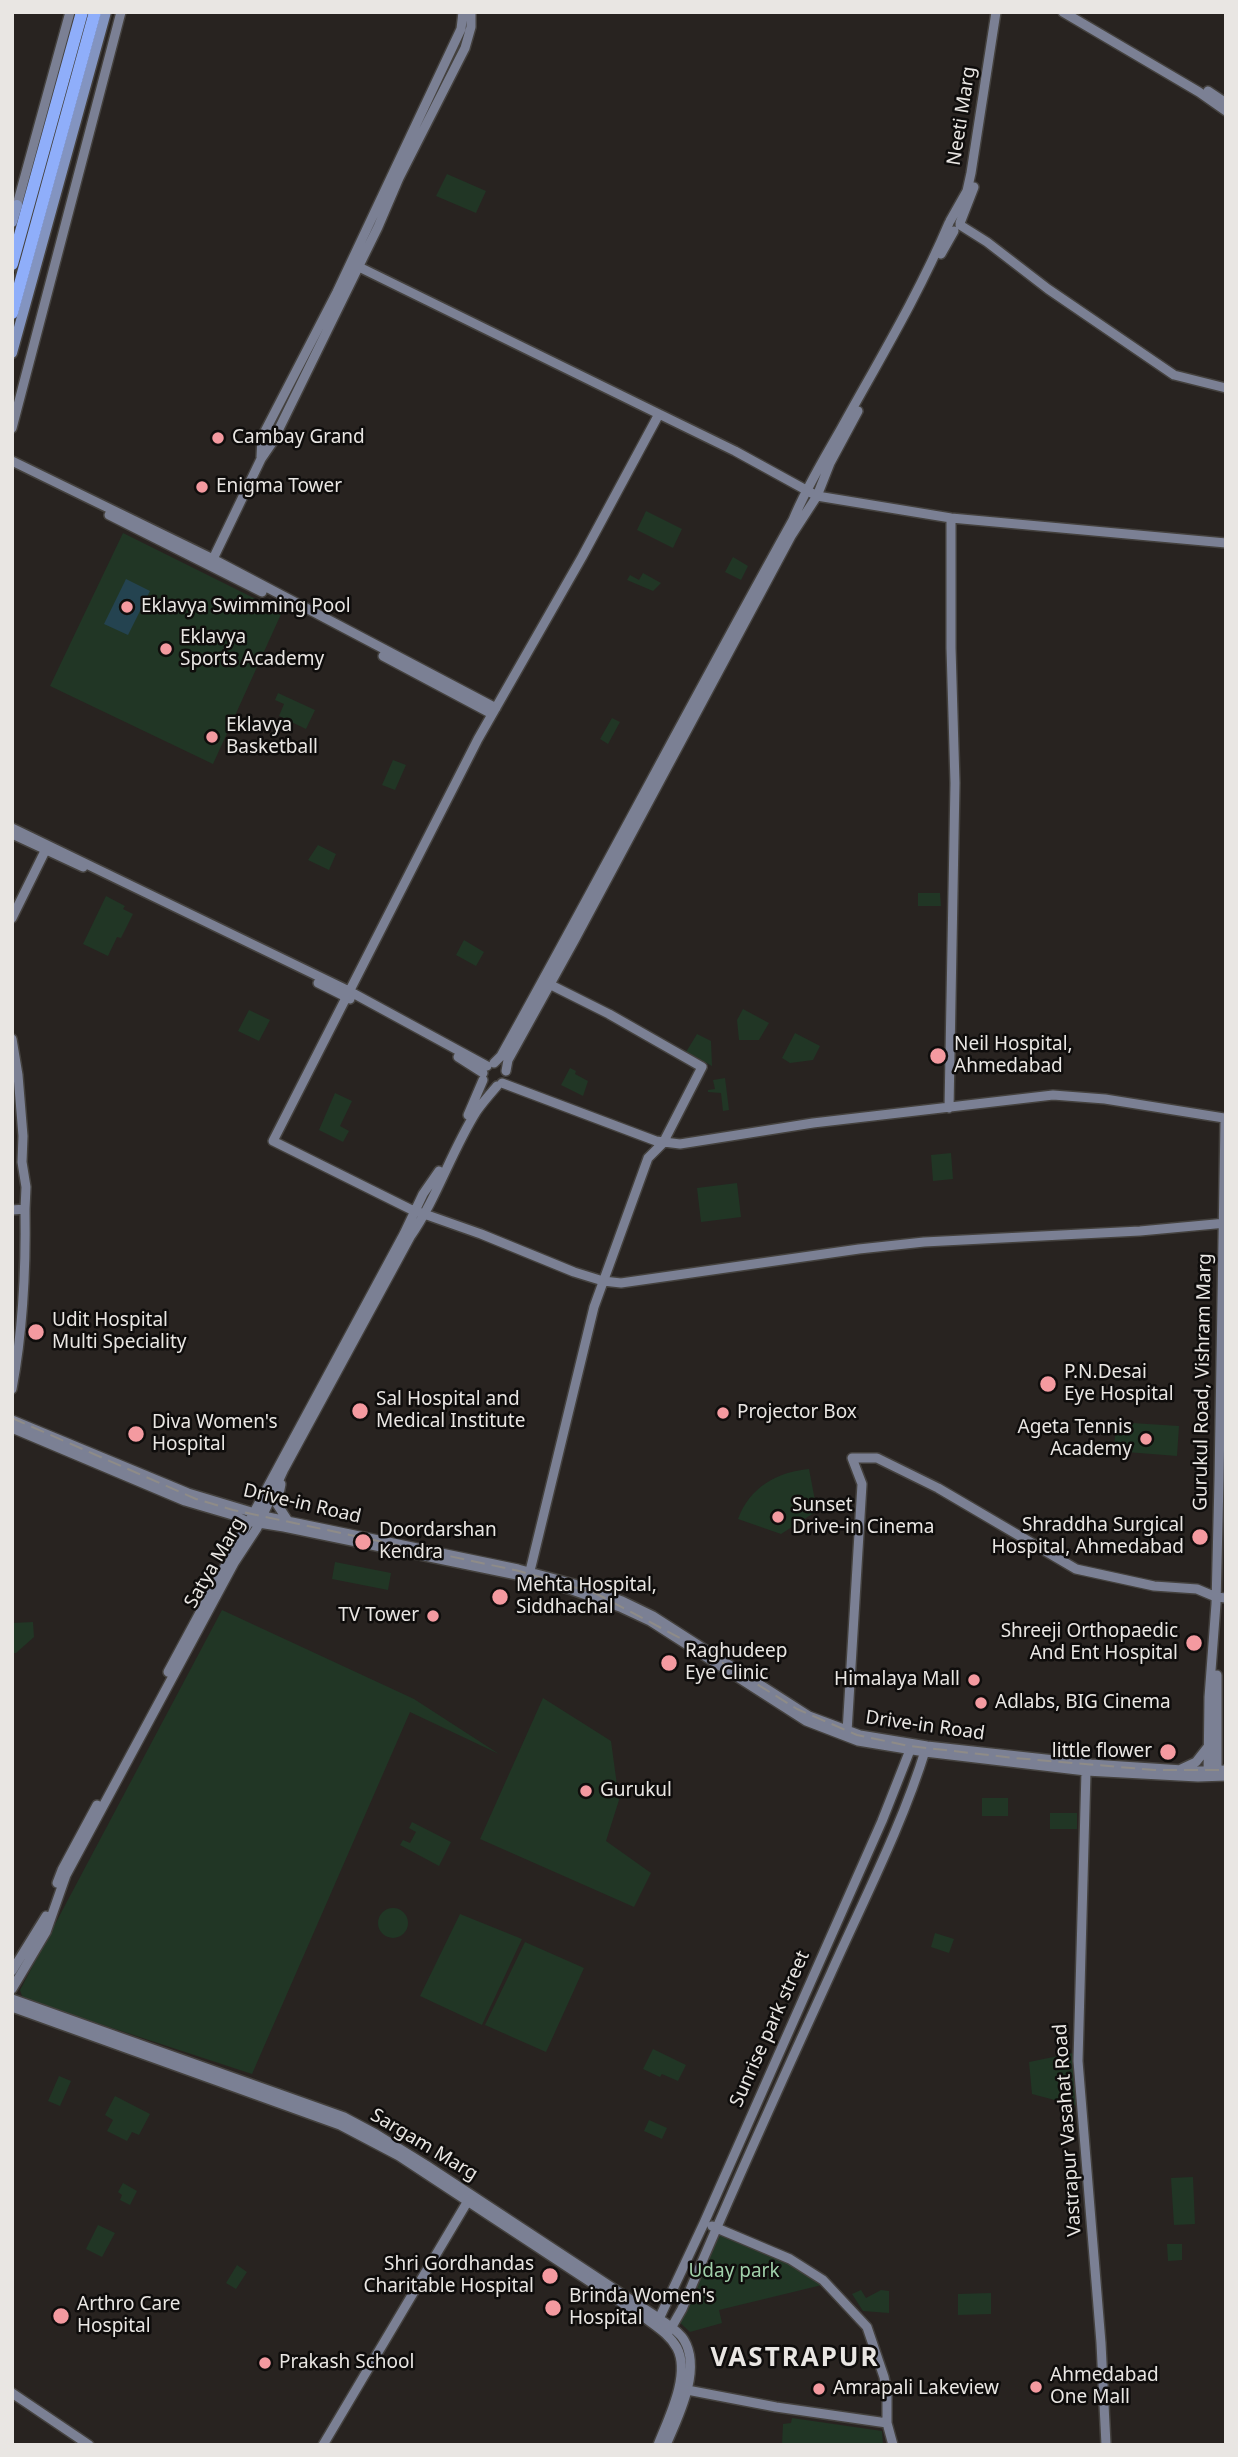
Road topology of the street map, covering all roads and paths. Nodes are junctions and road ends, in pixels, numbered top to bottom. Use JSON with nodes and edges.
{"nodes":[{"id":1,"x":70,"y":12,"type":"edge"},
{"id":2,"x":82,"y":12,"type":"edge"},
{"id":3,"x":95,"y":12,"type":"edge"},
{"id":4,"x":106,"y":12,"type":"edge"},
{"id":5,"x":121,"y":12,"type":"edge"},
{"id":6,"x":463,"y":12,"type":"edge"},
{"id":7,"x":471,"y":12,"type":"edge"},
{"id":8,"x":996,"y":12,"type":"edge"},
{"id":9,"x":1001,"y":12,"type":"edge"},
{"id":10,"x":1063,"y":12,"type":"edge"},
{"id":11,"x":1074,"y":12,"type":"edge"},
{"id":12,"x":1226,"y":103,"type":"edge"},
{"id":13,"x":1226,"y":111,"type":"edge"},
{"id":14,"x":17,"y":205,"type":"joint"},
{"id":15,"x":12,"y":222,"type":"edge"},
{"id":16,"x":955,"y":226,"type":"junction"},
{"id":17,"x":12,"y":264,"type":"edge"},
{"id":18,"x":355,"y":265,"type":"junction"},
{"id":19,"x":12,"y":313,"type":"edge"},
{"id":20,"x":12,"y":353,"type":"edge"},
{"id":21,"x":1226,"y":388,"type":"edge"},
{"id":22,"x":659,"y":414,"type":"junction"},
{"id":23,"x":12,"y":428,"type":"edge"},
{"id":24,"x":12,"y":461,"type":"edge"},
{"id":25,"x":12,"y":467,"type":"edge"},
{"id":26,"x":806,"y":490,"type":"junction"},
{"id":27,"x":817,"y":496,"type":"junction"},
{"id":28,"x":951,"y":518,"type":"junction"},
{"id":29,"x":1226,"y":543,"type":"edge"},
{"id":30,"x":213,"y":559,"type":"junction"},
{"id":31,"x":494,"y":711,"type":"junction"},
{"id":32,"x":12,"y":828,"type":"edge"},
{"id":33,"x":12,"y":834,"type":"edge"},
{"id":34,"x":46,"y":849,"type":"junction"},
{"id":35,"x":12,"y":918,"type":"edge"},
{"id":36,"x":569,"y":940,"type":"junction"},
{"id":37,"x":549,"y":984,"type":"junction"},
{"id":38,"x":348,"y":994,"type":"junction"},
{"id":39,"x":12,"y":1039,"type":"edge"},
{"id":40,"x":487,"y":1070,"type":"junction"},
{"id":41,"x":503,"y":1079,"type":"junction"},
{"id":42,"x":949,"y":1105,"type":"junction"},
{"id":43,"x":1225,"y":1117,"type":"edge"},
{"id":44,"x":664,"y":1141,"type":"junction"},
{"id":45,"x":25,"y":1209,"type":"junction"},
{"id":46,"x":12,"y":1210,"type":"edge"},
{"id":47,"x":414,"y":1210,"type":"junction"},
{"id":48,"x":425,"y":1214,"type":"junction"},
{"id":49,"x":1225,"y":1223,"type":"edge"},
{"id":50,"x":603,"y":1282,"type":"junction"},
{"id":51,"x":12,"y":1388,"type":"edge"},
{"id":52,"x":12,"y":1420,"type":"edge"},
{"id":53,"x":12,"y":1428,"type":"edge"},
{"id":54,"x":1226,"y":1467,"type":"edge"},
{"id":55,"x":284,"y":1469,"type":"junction"},
{"id":56,"x":256,"y":1519,"type":"junction"},
{"id":57,"x":288,"y":1521,"type":"junction"},
{"id":58,"x":529,"y":1575,"type":"junction"},
{"id":59,"x":1221,"y":1598,"type":"edge"},
{"id":60,"x":848,"y":1731,"type":"junction"},
{"id":61,"x":1212,"y":1743,"type":"junction"},
{"id":62,"x":912,"y":1747,"type":"junction"},
{"id":63,"x":926,"y":1749,"type":"junction"},
{"id":64,"x":1226,"y":1758,"type":"edge"},
{"id":65,"x":1179,"y":1770,"type":"junction"},
{"id":66,"x":1086,"y":1771,"type":"junction"},
{"id":67,"x":1217,"y":1773,"type":"edge"},
{"id":68,"x":83,"y":1838,"type":"junction"},
{"id":69,"x":12,"y":1971,"type":"edge"},
{"id":70,"x":12,"y":1989,"type":"edge"},
{"id":71,"x":12,"y":1999,"type":"edge"},
{"id":72,"x":12,"y":2007,"type":"edge"},
{"id":73,"x":470,"y":2198,"type":"junction"},
{"id":74,"x":704,"y":2223,"type":"junction"},
{"id":75,"x":716,"y":2227,"type":"junction"},
{"id":76,"x":657,"y":2322,"type":"junction"},
{"id":77,"x":669,"y":2331,"type":"junction"},
{"id":78,"x":683,"y":2389,"type":"junction"},
{"id":79,"x":12,"y":2393,"type":"edge"},
{"id":80,"x":887,"y":2423,"type":"junction"},
{"id":81,"x":89,"y":2445,"type":"edge"},
{"id":82,"x":323,"y":2445,"type":"edge"},
{"id":83,"x":658,"y":2445,"type":"edge"},
{"id":84,"x":666,"y":2445,"type":"edge"},
{"id":85,"x":893,"y":2445,"type":"edge"},
{"id":86,"x":1106,"y":2445,"type":"edge"}],
"edges":[{"from":1,"to":14,"type":"street"},
{"from":2,"to":17,"type":"highway"},
{"from":3,"to":19,"type":"highway"},
{"from":4,"to":20,"type":"main road"},
{"from":5,"to":23,"type":"street"},
{"from":6,"to":18,"type":"street"},
{"from":7,"to":18,"type":"street"},
{"from":8,"to":16,"type":"street","name":"Neeti Marg"},
{"from":9,"to":16,"type":"street"},
{"from":10,"to":13,"type":"street"},
{"from":11,"to":12,"type":"street"},
{"from":14,"to":15,"type":"main road"},
{"from":16,"to":21,"type":"street"},
{"from":16,"to":26,"type":"street"},
{"from":16,"to":27,"type":"street"},
{"from":18,"to":22,"type":"street"},
{"from":18,"to":30,"type":"street"},
{"from":22,"to":26,"type":"street"},
{"from":22,"to":31,"type":"street"},
{"from":24,"to":30,"type":"street"},
{"from":25,"to":31,"type":"street"},
{"from":26,"to":27,"type":"street"},
{"from":26,"to":36,"type":"street"},
{"from":27,"to":28,"type":"street"},
{"from":27,"to":36,"type":"street"},
{"from":28,"to":29,"type":"street"},
{"from":28,"to":42,"type":"street"},
{"from":30,"to":31,"type":"street"},
{"from":31,"to":38,"type":"street"},
{"from":32,"to":38,"type":"street"},
{"from":33,"to":34,"type":"street"},
{"from":34,"to":35,"type":"street"},
{"from":34,"to":38,"type":"street"},
{"from":36,"to":37,"type":"street","name":"Satya Marg"},
{"from":36,"to":40,"type":"street","name":"Satya Marg"},
{"from":37,"to":41,"type":"street","name":"Satya Marg"},
{"from":37,"to":44,"type":"street"},
{"from":38,"to":40,"type":"street"},
{"from":38,"to":47,"type":"street"},
{"from":39,"to":45,"type":"street"},
{"from":40,"to":41,"type":"street"},
{"from":40,"to":41,"type":"street"},
{"from":40,"to":47,"type":"street","name":"Satya Marg"},
{"from":41,"to":44,"type":"street"},
{"from":41,"to":48,"type":"street","name":"Satya Marg"},
{"from":42,"to":43,"type":"street"},
{"from":42,"to":44,"type":"street"},
{"from":43,"to":49,"type":"street","name":"Gurukul Road, Vishram Marg"},
{"from":44,"to":50,"type":"street"},
{"from":45,"to":46,"type":"street"},
{"from":45,"to":51,"type":"street"},
{"from":47,"to":48,"type":"street"},
{"from":47,"to":56,"type":"street","name":"Satya Marg"},
{"from":48,"to":50,"type":"street"},
{"from":48,"to":55,"type":"street","name":"Satya Marg"},
{"from":49,"to":50,"type":"street"},
{"from":49,"to":59,"type":"street","name":"Gurukul Road, Vishram Marg"},
{"from":50,"to":58,"type":"street"},
{"from":52,"to":56,"type":"street","name":"Drive-in Road"},
{"from":53,"to":56,"type":"street","name":"Drive-in Road"},
{"from":54,"to":59,"type":"street","name":"Gurukul Road, Vishram Marg"},
{"from":55,"to":56,"type":"street","name":"Satya Marg"},
{"from":55,"to":57,"type":"street"},
{"from":56,"to":57,"type":"street","name":"Drive-in Road"},
{"from":56,"to":58,"type":"street","name":"Drive-in Road"},
{"from":56,"to":68,"type":"street","name":"Satya Marg"},
{"from":57,"to":58,"type":"street","name":"Drive-in Road"},
{"from":58,"to":60,"type":"street","name":"Drive-in Road"},
{"from":58,"to":62,"type":"street","name":"Drive-in Road"},
{"from":59,"to":60,"type":"street"},
{"from":59,"to":61,"type":"street","name":"Gurukul Road, Vishram Marg"},
{"from":60,"to":62,"type":"street","name":"Drive-in Road"},
{"from":61,"to":64,"type":"street"},
{"from":61,"to":65,"type":"street"},
{"from":61,"to":67,"type":"street","name":"Gurukul Road, Vishram Marg"},
{"from":62,"to":63,"type":"street","name":"Drive-in Road"},
{"from":62,"to":74,"type":"street","name":"Sunrise park street"},
{"from":63,"to":65,"type":"street","name":"Drive-in Road"},
{"from":63,"to":66,"type":"street","name":"Drive-in Road"},
{"from":63,"to":75,"type":"street"},
{"from":65,"to":67,"type":"street","name":"Drive-in Road"},
{"from":66,"to":67,"type":"street","name":"Drive-in Road"},
{"from":66,"to":86,"type":"street","name":"Vastrapur Vasahat Road"},
{"from":68,"to":69,"type":"street","name":"Satya Marg"},
{"from":68,"to":70,"type":"street","name":"Satya Marg"},
{"from":71,"to":73,"type":"street","name":"Sargam Marg"},
{"from":72,"to":73,"type":"street","name":"Sargam Marg"},
{"from":73,"to":76,"type":"street","name":"Sargam Marg"},
{"from":73,"to":82,"type":"street"},
{"from":74,"to":75,"type":"street"},
{"from":74,"to":76,"type":"street","name":"Sunrise park street"},
{"from":75,"to":77,"type":"street"},
{"from":75,"to":80,"type":"street"},
{"from":76,"to":77,"type":"street","name":"Sargam Marg"},
{"from":77,"to":78,"type":"street","name":"Sargam Marg"},
{"from":78,"to":80,"type":"street"},
{"from":78,"to":83,"type":"street","name":"Sargam Marg"},
{"from":78,"to":84,"type":"street","name":"Sargam Marg"},
{"from":79,"to":81,"type":"street"},
{"from":80,"to":85,"type":"street"}]}
